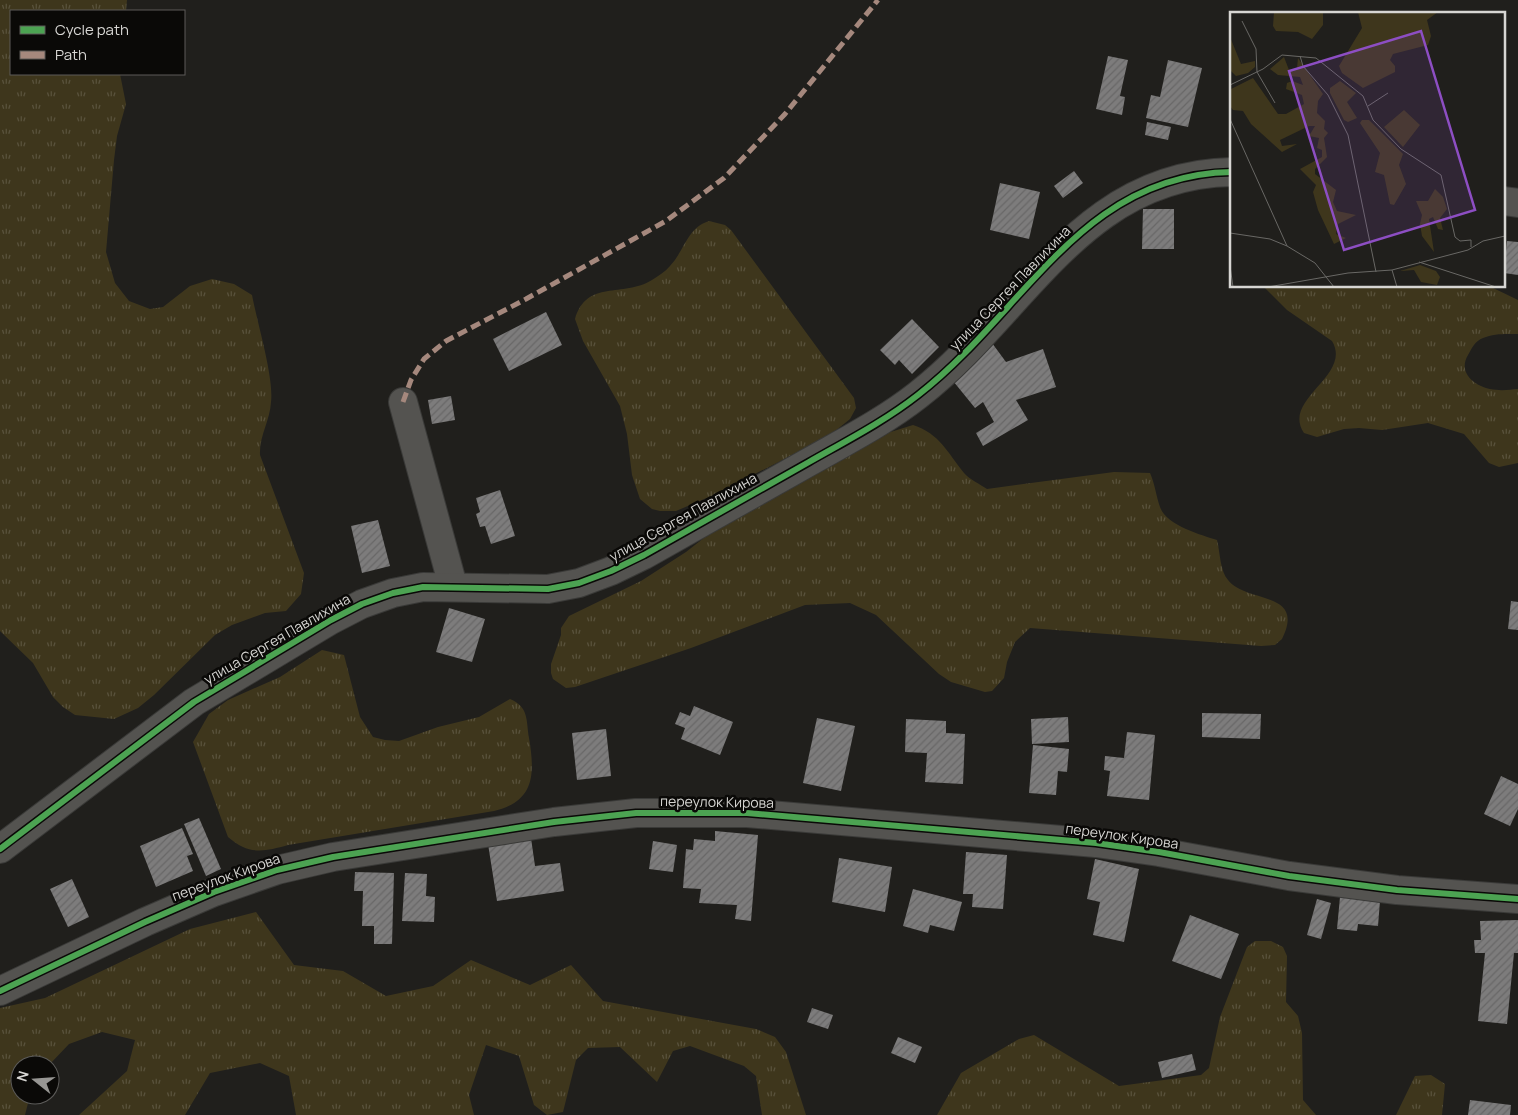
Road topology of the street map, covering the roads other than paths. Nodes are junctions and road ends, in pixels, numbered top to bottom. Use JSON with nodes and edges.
{"nodes":[{"id":1,"x":1230,"y":172,"type":"edge"},
{"id":2,"x":404,"y":402,"type":"dead end"},
{"id":3,"x":453,"y":586,"type":"junction"},
{"id":4,"x":0,"y":849,"type":"edge"},
{"id":5,"x":1518,"y":899,"type":"edge"},
{"id":6,"x":0,"y":991,"type":"edge"}],
"edges":[{"from":1,"to":3,"type":"street","name":"улица Сергея Павлихина"},
{"from":2,"to":3,"type":"street"},
{"from":3,"to":4,"type":"street","name":"улица Сергея Павлихина"},
{"from":5,"to":6,"type":"street","name":"переулок Кирова"}]}
